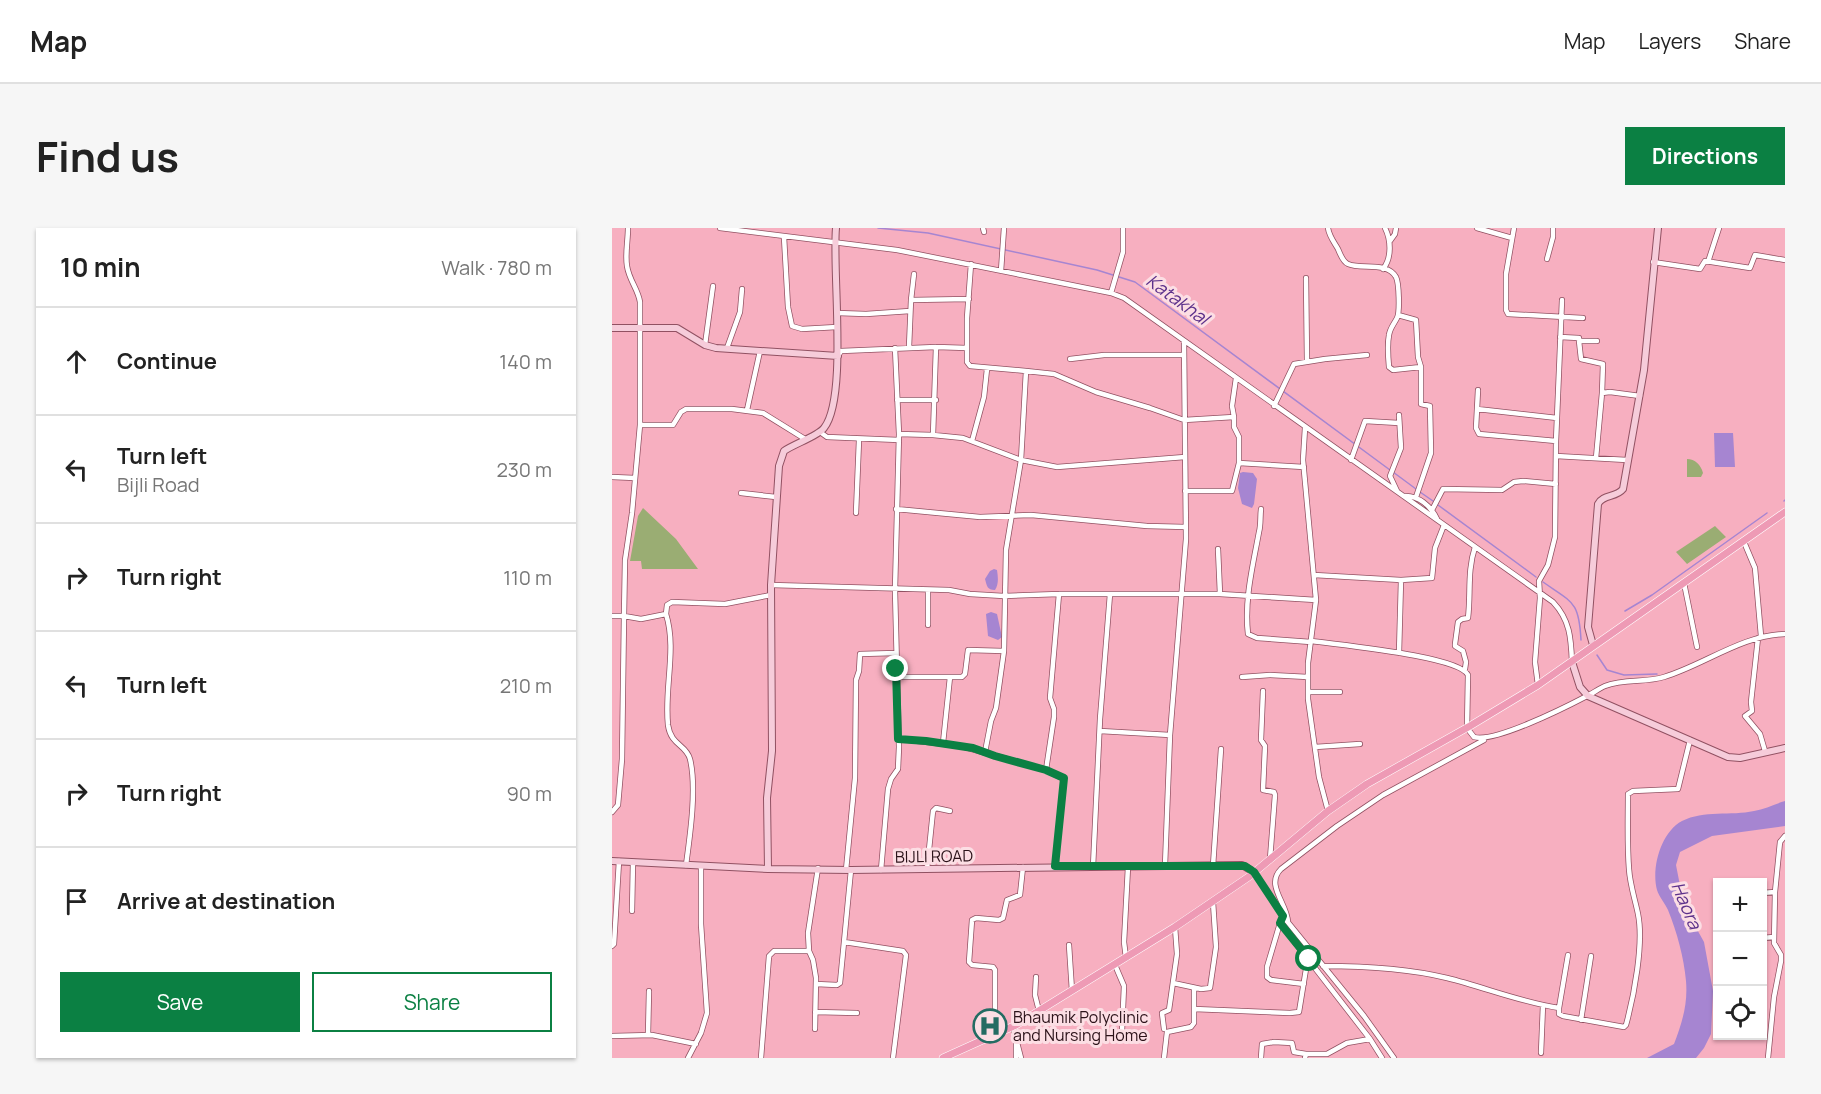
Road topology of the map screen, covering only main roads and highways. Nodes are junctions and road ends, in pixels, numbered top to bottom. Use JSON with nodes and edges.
{"nodes":[{"id":1,"x":1785,"y":512,"type":"edge"},
{"id":2,"x":943,"y":1058,"type":"edge"}],
"edges":[{"from":1,"to":2,"type":"main road"}]}
